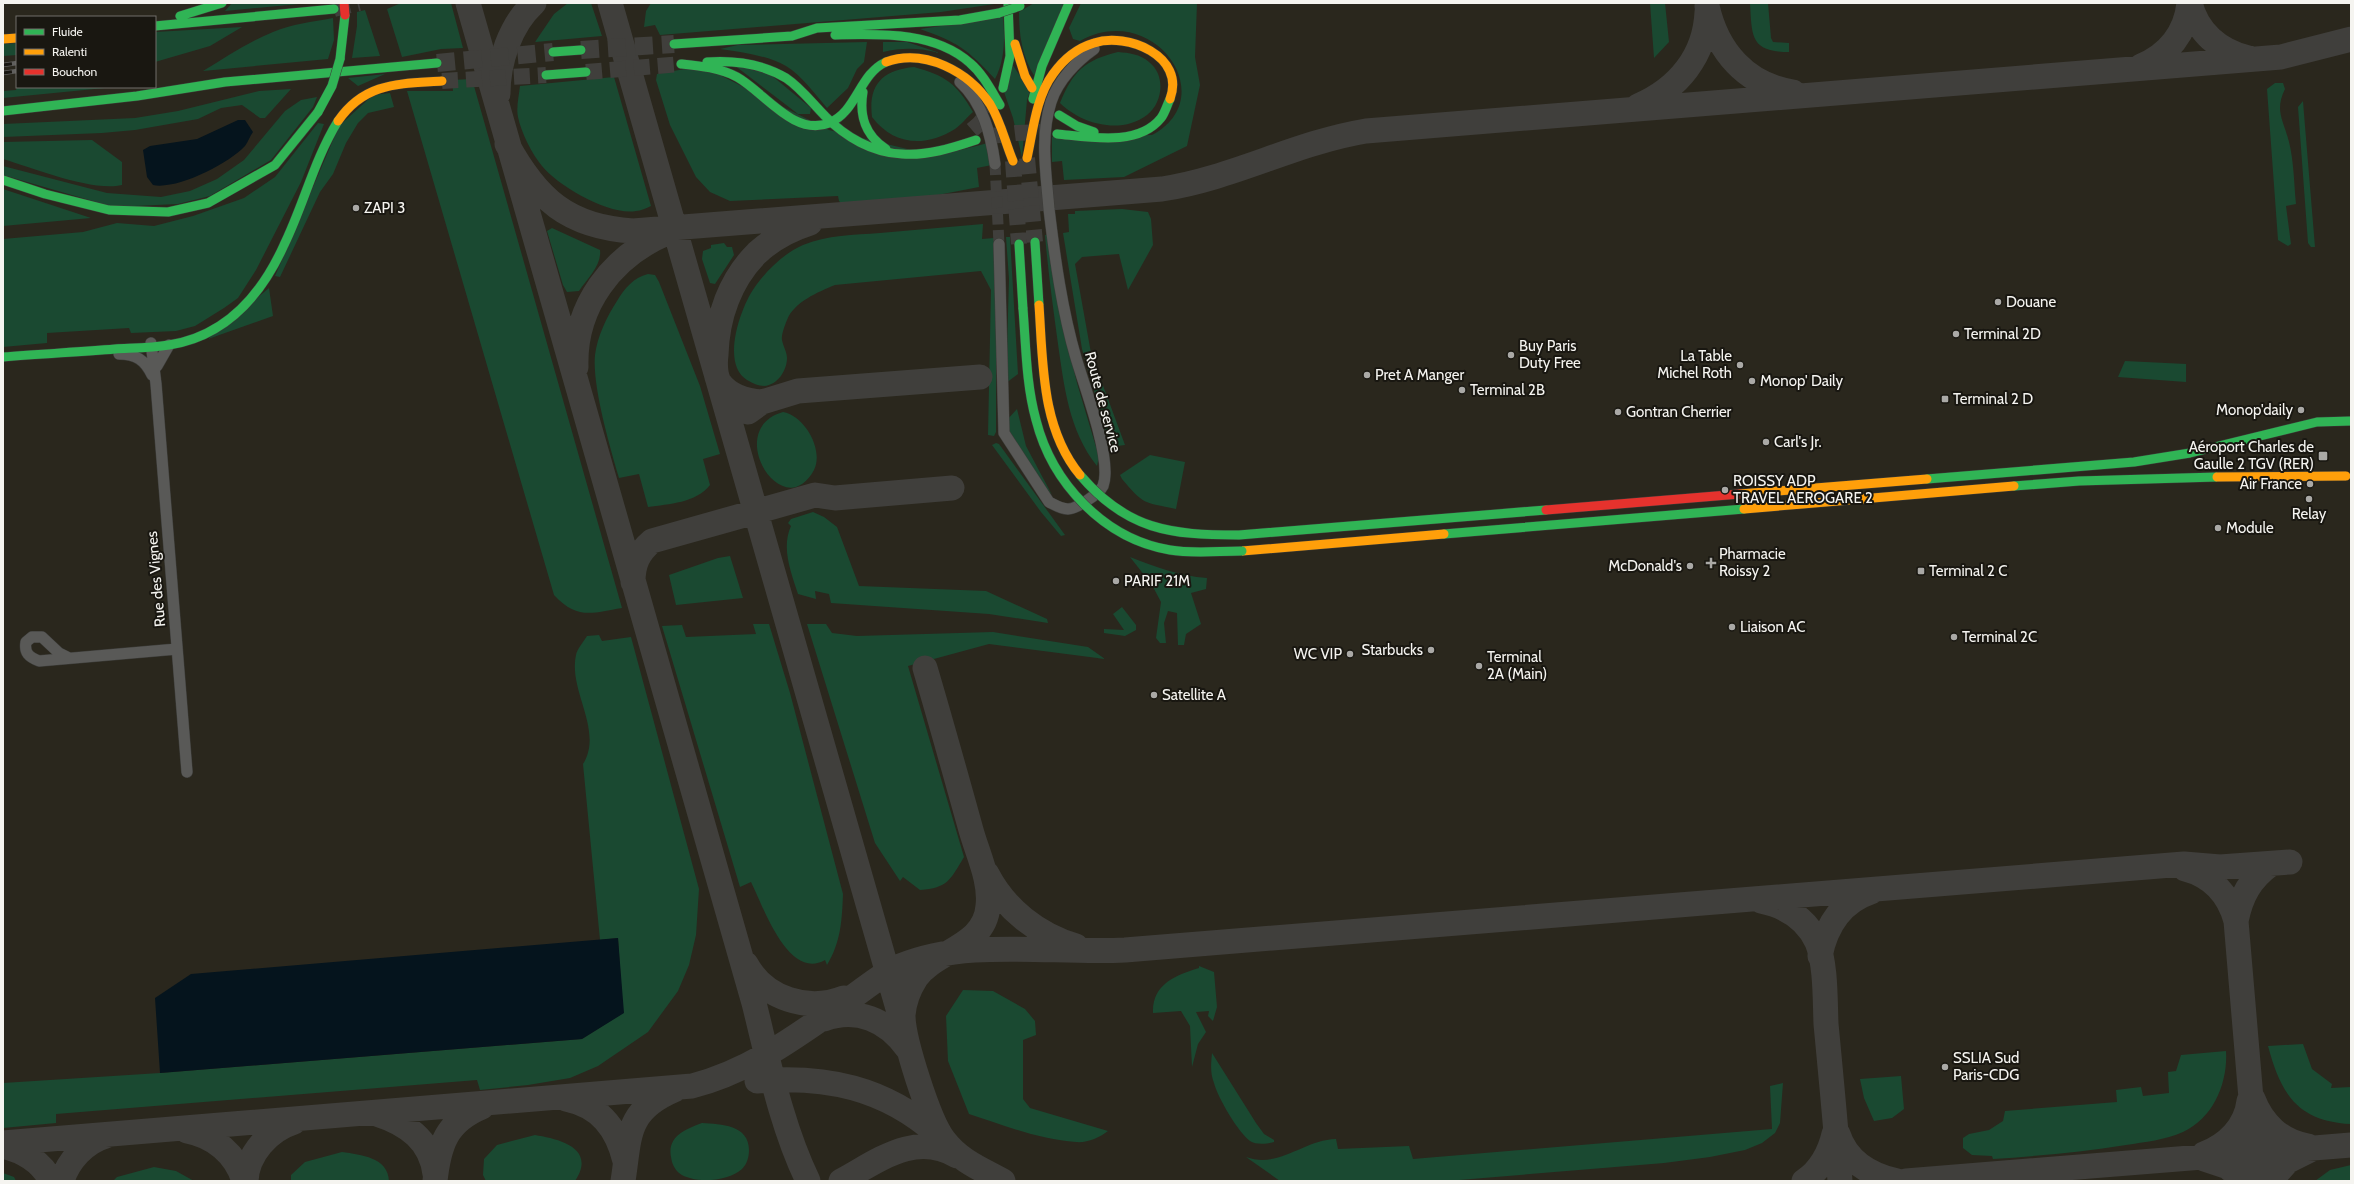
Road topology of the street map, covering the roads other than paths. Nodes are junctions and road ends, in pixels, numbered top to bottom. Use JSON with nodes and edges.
{"nodes":[{"id":1,"x":222,"y":3,"type":"edge"},
{"id":2,"x":344,"y":3,"type":"edge"},
{"id":3,"x":1008,"y":3,"type":"edge"},
{"id":4,"x":1069,"y":3,"type":"edge"},
{"id":5,"x":1023,"y":4,"type":"edge"},
{"id":6,"x":334,"y":9,"type":"tunnel mouth"},
{"id":7,"x":156,"y":21,"type":"edge"},
{"id":8,"x":1010,"y":21,"type":"junction"},
{"id":9,"x":156,"y":26,"type":"edge"},
{"id":10,"x":792,"y":36,"type":"junction"},
{"id":11,"x":16,"y":38,"type":"edge"},
{"id":12,"x":3,"y":39,"type":"edge"},
{"id":13,"x":1107,"y":39,"type":"junction"},
{"id":14,"x":674,"y":44,"type":"tunnel mouth"},
{"id":15,"x":581,"y":50,"type":"tunnel mouth"},
{"id":16,"x":553,"y":52,"type":"tunnel mouth"},
{"id":17,"x":929,"y":60,"type":"junction"},
{"id":18,"x":437,"y":63,"type":"tunnel mouth"},
{"id":19,"x":586,"y":72,"type":"tunnel mouth"},
{"id":20,"x":546,"y":75,"type":"tunnel mouth"},
{"id":21,"x":442,"y":81,"type":"tunnel mouth"},
{"id":22,"x":864,"y":84,"type":"junction"},
{"id":23,"x":1003,"y":88,"type":"dead end"},
{"id":24,"x":1032,"y":88,"type":"dead end"},
{"id":25,"x":3,"y":111,"type":"edge"},
{"id":26,"x":1059,"y":115,"type":"dead end"},
{"id":27,"x":831,"y":122,"type":"junction"},
{"id":28,"x":967,"y":133,"type":"tunnel mouth"},
{"id":29,"x":1057,"y":134,"type":"dead end"},
{"id":30,"x":1115,"y":135,"type":"junction"},
{"id":31,"x":976,"y":140,"type":"tunnel mouth"},
{"id":32,"x":936,"y":150,"type":"junction"},
{"id":33,"x":897,"y":154,"type":"junction"},
{"id":34,"x":995,"y":164,"type":"tunnel mouth"},
{"id":35,"x":311,"y":177,"type":"junction"},
{"id":36,"x":3,"y":180,"type":"edge"},
{"id":37,"x":1035,"y":242,"type":"tunnel mouth"},
{"id":38,"x":999,"y":244,"type":"tunnel mouth"},
{"id":39,"x":1018,"y":244,"type":"tunnel mouth"},
{"id":40,"x":193,"y":331,"type":"joint"},
{"id":41,"x":150,"y":344,"type":"junction"},
{"id":42,"x":169,"y":345,"type":"junction"},
{"id":43,"x":86,"y":352,"type":"junction"},
{"id":44,"x":52,"y":353,"type":"junction"},
{"id":45,"x":3,"y":357,"type":"edge"},
{"id":46,"x":157,"y":366,"type":"junction"},
{"id":47,"x":156,"y":384,"type":"junction"},
{"id":48,"x":2351,"y":420,"type":"edge"},
{"id":49,"x":2351,"y":476,"type":"edge"},
{"id":50,"x":177,"y":649,"type":"junction"},
{"id":51,"x":69,"y":658,"type":"dead end"},
{"id":52,"x":188,"y":772,"type":"dead end"}],
"edges":[{"from":1,"to":7,"type":"main road"},
{"from":2,"to":36,"type":"main road","bridge":true},
{"from":3,"to":8,"type":"main road"},
{"from":4,"to":13,"type":"main road"},
{"from":5,"to":10,"type":"main road","bridge":true},
{"from":6,"to":9,"type":"main road"},
{"from":8,"to":23,"type":"main road"},
{"from":8,"to":24,"type":"main road"},
{"from":10,"to":14,"type":"main road"},
{"from":10,"to":17,"type":"main road"},
{"from":11,"to":12,"type":"main road"},
{"from":13,"to":30,"type":"main road"},
{"from":13,"to":38,"type":"street","name":"Route de service"},
{"from":15,"to":16,"type":"main road"},
{"from":17,"to":22,"type":"main road"},
{"from":17,"to":34,"type":"street"},
{"from":18,"to":25,"type":"main road"},
{"from":19,"to":20,"type":"main road"},
{"from":21,"to":35,"type":"main road"},
{"from":22,"to":27,"type":"main road"},
{"from":22,"to":33,"type":"main road"},
{"from":26,"to":30,"type":"main road"},
{"from":27,"to":27,"type":"main road"},
{"from":27,"to":33,"type":"main road"},
{"from":28,"to":32,"type":"main road"},
{"from":29,"to":30,"type":"main road"},
{"from":31,"to":32,"type":"main road"},
{"from":32,"to":33,"type":"main road"},
{"from":35,"to":40,"type":"main road"},
{"from":35,"to":42,"type":"main road"},
{"from":37,"to":48,"type":"main road","bridge":true},
{"from":39,"to":49,"type":"main road","bridge":true},
{"from":40,"to":41,"type":"street"},
{"from":41,"to":42,"type":"main road"},
{"from":41,"to":43,"type":"main road"},
{"from":41,"to":44,"type":"main road"},
{"from":41,"to":46,"type":"street","name":"Rue des Vignes"},
{"from":41,"to":47,"type":"street","name":"Rue des Vignes"},
{"from":42,"to":46,"type":"street","name":"Rue des Vignes"},
{"from":43,"to":44,"type":"main road"},
{"from":43,"to":47,"type":"street","name":"Rue des Vignes"},
{"from":44,"to":45,"type":"main road"},
{"from":46,"to":47,"type":"street","name":"Rue des Vignes"},
{"from":47,"to":50,"type":"street","name":"Rue des Vignes"},
{"from":50,"to":51,"type":"street"},
{"from":50,"to":52,"type":"street","name":"Rue des Vignes"}]}
